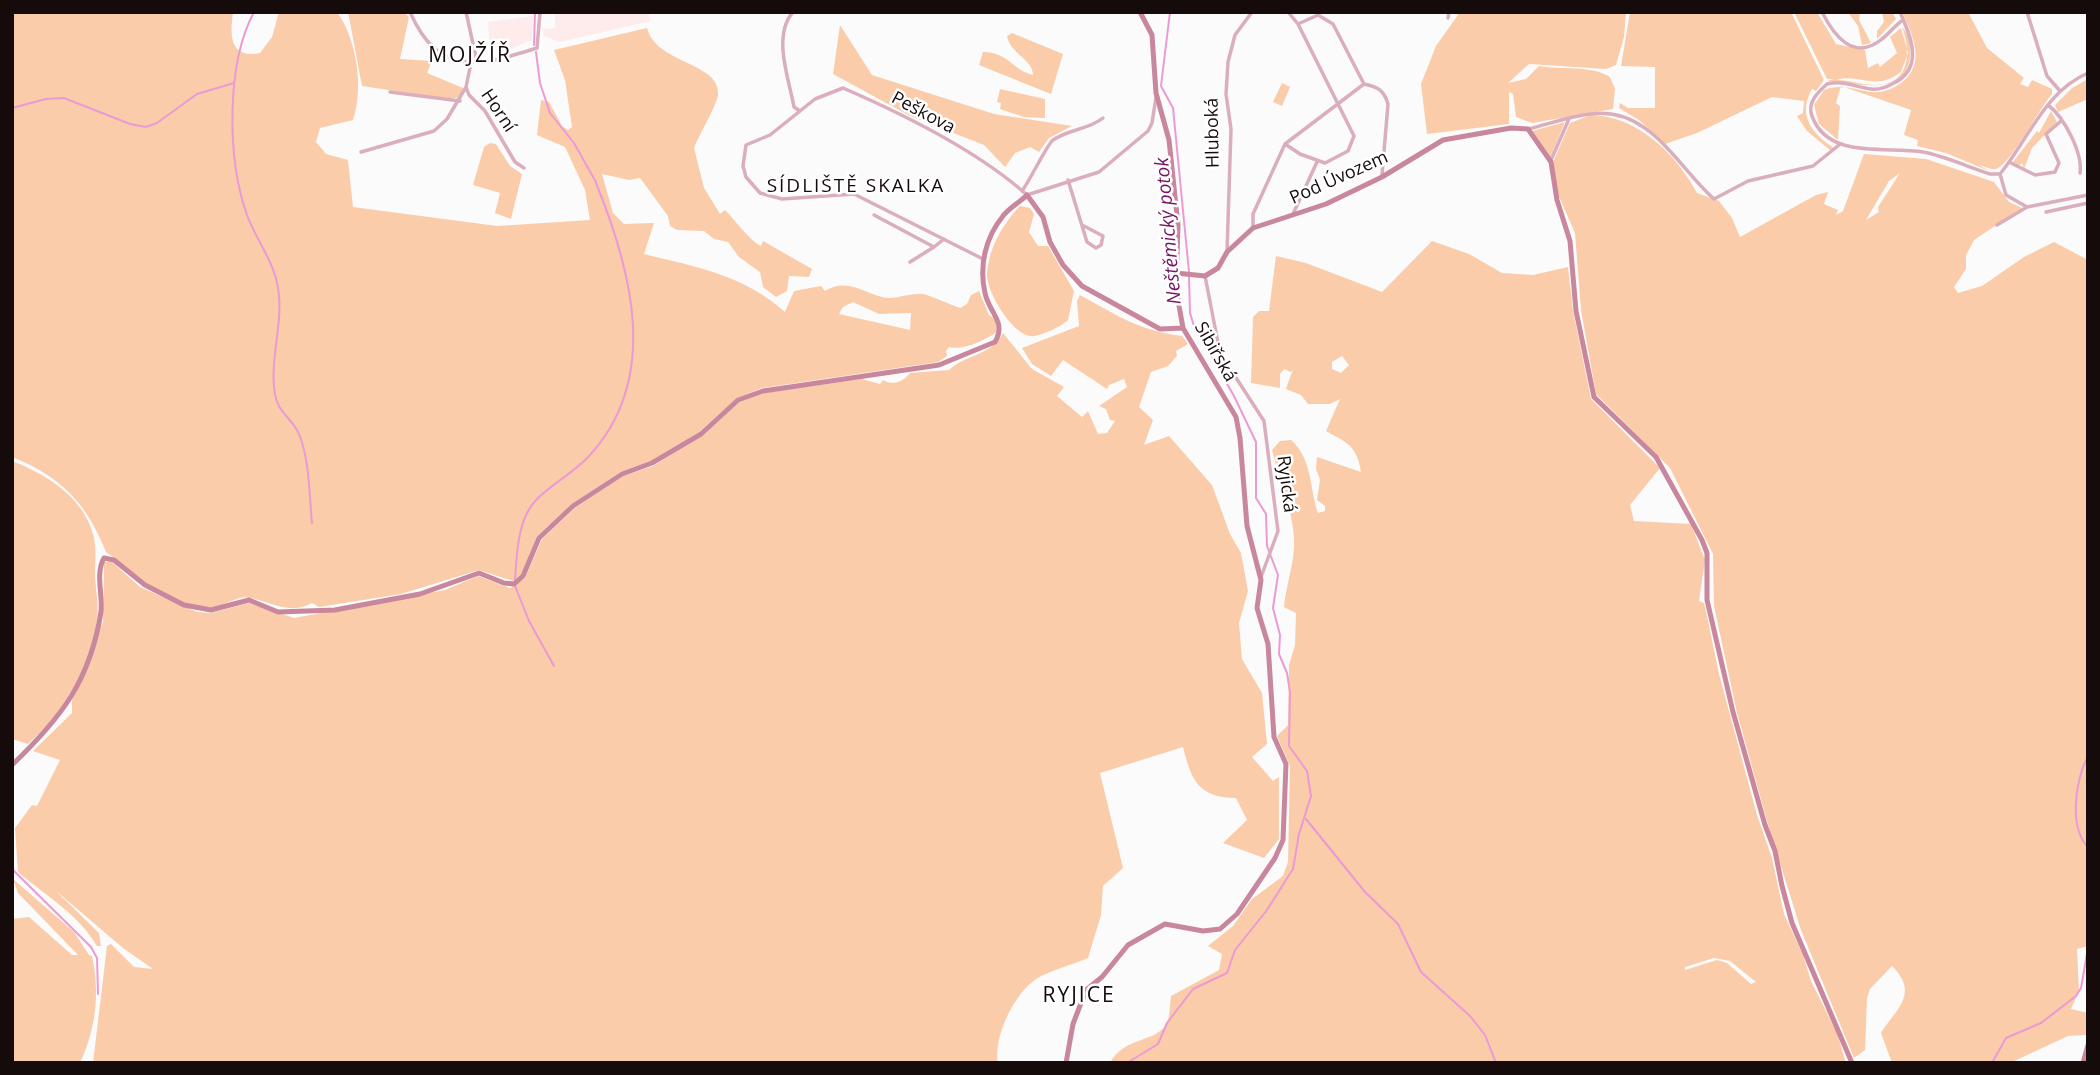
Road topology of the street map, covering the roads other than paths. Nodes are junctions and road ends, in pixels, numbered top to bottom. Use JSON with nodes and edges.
{"nodes":[{"id":1,"x":410,"y":12,"type":"edge"},
{"id":2,"x":466,"y":12,"type":"edge"},
{"id":3,"x":540,"y":12,"type":"edge"},
{"id":4,"x":793,"y":12,"type":"edge"},
{"id":5,"x":1140,"y":12,"type":"edge"},
{"id":6,"x":1252,"y":12,"type":"edge"},
{"id":7,"x":1288,"y":12,"type":"edge"},
{"id":8,"x":1822,"y":12,"type":"edge"},
{"id":9,"x":1900,"y":12,"type":"edge"},
{"id":10,"x":2027,"y":12,"type":"edge"},
{"id":11,"x":1903,"y":20,"type":"junction"},
{"id":12,"x":1298,"y":24,"type":"junction"},
{"id":13,"x":477,"y":62,"type":"junction"},
{"id":14,"x":471,"y":63,"type":"junction"},
{"id":15,"x":2088,"y":73,"type":"edge"},
{"id":16,"x":1364,"y":84,"type":"junction"},
{"id":17,"x":466,"y":87,"type":"junction"},
{"id":18,"x":2060,"y":91,"type":"junction"},
{"id":19,"x":390,"y":92,"type":"dead end"},
{"id":20,"x":1156,"y":93,"type":"junction"},
{"id":21,"x":460,"y":101,"type":"junction"},
{"id":22,"x":1338,"y":101,"type":"junction"},
{"id":23,"x":2048,"y":105,"type":"junction"},
{"id":24,"x":800,"y":111,"type":"junction"},
{"id":25,"x":1103,"y":118,"type":"dead end"},
{"id":26,"x":1569,"y":119,"type":"junction"},
{"id":27,"x":2060,"y":121,"type":"junction"},
{"id":28,"x":1528,"y":129,"type":"junction"},
{"id":29,"x":1284,"y":144,"type":"junction"},
{"id":30,"x":1839,"y":145,"type":"junction"},
{"id":31,"x":361,"y":152,"type":"dead end"},
{"id":32,"x":1317,"y":162,"type":"junction"},
{"id":33,"x":1551,"y":162,"type":"junction"},
{"id":34,"x":2009,"y":162,"type":"junction"},
{"id":35,"x":524,"y":168,"type":"dead end"},
{"id":36,"x":2080,"y":173,"type":"dead end"},
{"id":37,"x":2000,"y":174,"type":"junction"},
{"id":38,"x":1382,"y":177,"type":"junction"},
{"id":39,"x":1068,"y":180,"type":"junction"},
{"id":40,"x":1025,"y":193,"type":"junction"},
{"id":41,"x":2088,"y":195,"type":"edge"},
{"id":42,"x":2088,"y":203,"type":"edge"},
{"id":43,"x":2027,"y":206,"type":"junction"},
{"id":44,"x":2046,"y":212,"type":"dead end"},
{"id":45,"x":874,"y":215,"type":"dead end"},
{"id":46,"x":1293,"y":215,"type":"junction"},
{"id":47,"x":1997,"y":225,"type":"dead end"},
{"id":48,"x":1084,"y":226,"type":"junction"},
{"id":49,"x":1253,"y":228,"type":"junction"},
{"id":50,"x":944,"y":240,"type":"junction"},
{"id":51,"x":934,"y":247,"type":"junction"},
{"id":52,"x":1227,"y":252,"type":"junction"},
{"id":53,"x":983,"y":259,"type":"junction"},
{"id":54,"x":910,"y":262,"type":"dead end"},
{"id":55,"x":1176,"y":273,"type":"junction"},
{"id":56,"x":1205,"y":276,"type":"junction"},
{"id":57,"x":1183,"y":328,"type":"junction"},
{"id":58,"x":1261,"y":580,"type":"junction"},
{"id":59,"x":12,"y":765,"type":"edge"},
{"id":60,"x":2088,"y":1045,"type":"edge"},
{"id":61,"x":1066,"y":1063,"type":"edge"},
{"id":62,"x":1852,"y":1063,"type":"edge"},
{"id":63,"x":2082,"y":1063,"type":"edge"}],
"edges":[{"from":1,"to":14,"type":"street"},
{"from":2,"to":13,"type":"street"},
{"from":3,"to":13,"type":"street","name":"Horní"},
{"from":4,"to":24,"type":"street"},
{"from":5,"to":20,"type":"street","name":"Sibiřská"},
{"from":6,"to":52,"type":"street","name":"Hluboká"},
{"from":7,"to":12,"type":"street"},
{"from":8,"to":11,"type":"street"},
{"from":9,"to":11,"type":"street"},
{"from":10,"to":18,"type":"street"},
{"from":11,"to":30,"type":"street"},
{"from":12,"to":16,"type":"street"},
{"from":12,"to":22,"type":"street"},
{"from":13,"to":14,"type":"street"},
{"from":14,"to":17,"type":"street","name":"Horní"},
{"from":15,"to":18,"type":"street"},
{"from":16,"to":22,"type":"street"},
{"from":16,"to":38,"type":"street"},
{"from":17,"to":21,"type":"street"},
{"from":17,"to":35,"type":"street","name":"Horní"},
{"from":18,"to":23,"type":"street"},
{"from":19,"to":21,"type":"street"},
{"from":20,"to":39,"type":"street"},
{"from":20,"to":55,"type":"street","name":"Sibiřská"},
{"from":21,"to":31,"type":"street"},
{"from":22,"to":29,"type":"street"},
{"from":22,"to":32,"type":"street"},
{"from":23,"to":27,"type":"street"},
{"from":23,"to":34,"type":"street"},
{"from":24,"to":40,"type":"street","name":"Peškova"},
{"from":24,"to":50,"type":"street","name":"Peškova"},
{"from":25,"to":40,"type":"street"},
{"from":26,"to":28,"type":"street"},
{"from":26,"to":30,"type":"street"},
{"from":26,"to":33,"type":"street"},
{"from":27,"to":34,"type":"street"},
{"from":27,"to":36,"type":"street"},
{"from":28,"to":33,"type":"street"},
{"from":28,"to":38,"type":"street","name":"Pod Úvozem"},
{"from":29,"to":32,"type":"street"},
{"from":29,"to":49,"type":"street"},
{"from":30,"to":37,"type":"street"},
{"from":32,"to":46,"type":"street"},
{"from":33,"to":62,"type":"street"},
{"from":34,"to":37,"type":"street"},
{"from":37,"to":43,"type":"street"},
{"from":38,"to":46,"type":"street","name":"Pod Úvozem"},
{"from":39,"to":40,"type":"street"},
{"from":39,"to":48,"type":"street"},
{"from":40,"to":53,"type":"street"},
{"from":40,"to":57,"type":"street"},
{"from":41,"to":43,"type":"street"},
{"from":42,"to":44,"type":"street"},
{"from":43,"to":47,"type":"street"},
{"from":45,"to":51,"type":"street"},
{"from":46,"to":49,"type":"street","name":"Pod Úvozem"},
{"from":48,"to":48,"type":"street"},
{"from":49,"to":52,"type":"street","name":"Pod Úvozem"},
{"from":50,"to":51,"type":"street"},
{"from":50,"to":53,"type":"street","name":"Peškova"},
{"from":51,"to":54,"type":"street"},
{"from":52,"to":56,"type":"street","name":"Pod Úvozem"},
{"from":53,"to":59,"type":"street"},
{"from":55,"to":56,"type":"street"},
{"from":55,"to":57,"type":"street","name":"Sibiřská"},
{"from":56,"to":58,"type":"street","name":"Ryjická"},
{"from":57,"to":58,"type":"street","name":"Sibiřská"},
{"from":58,"to":61,"type":"street","name":"Ryjická"},
{"from":60,"to":63,"type":"street"}]}
